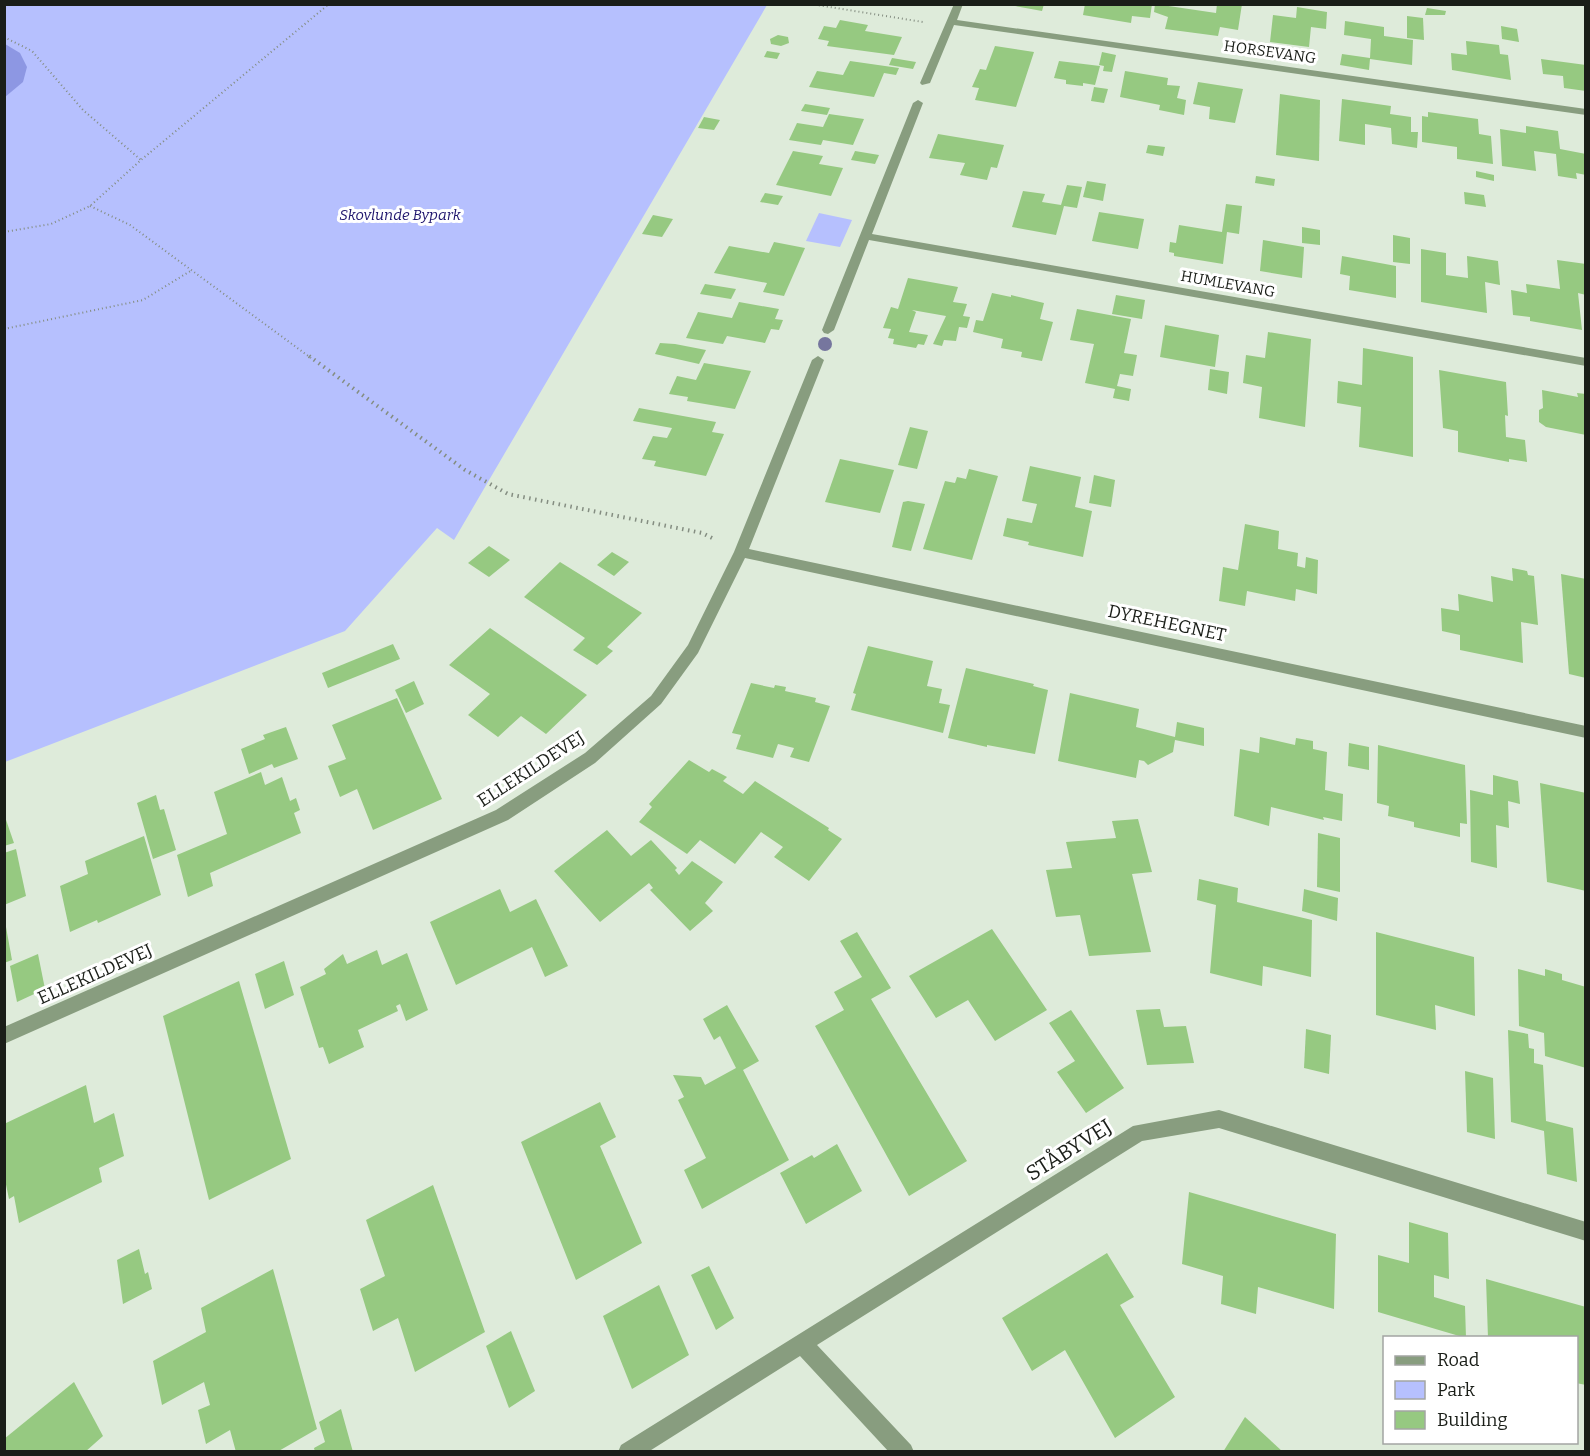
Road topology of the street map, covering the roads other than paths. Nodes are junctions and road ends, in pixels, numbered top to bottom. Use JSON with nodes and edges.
{"nodes":[{"id":1,"x":959,"y":4,"type":"edge"},
{"id":2,"x":950,"y":24,"type":"junction"},
{"id":3,"x":925,"y":83,"type":"dead end"},
{"id":4,"x":918,"y":103,"type":"dead end"},
{"id":5,"x":1586,"y":112,"type":"edge"},
{"id":6,"x":866,"y":236,"type":"junction"},
{"id":7,"x":828,"y":330,"type":"dead end"},
{"id":8,"x":818,"y":360,"type":"dead end"},
{"id":9,"x":1586,"y":362,"type":"edge"},
{"id":10,"x":741,"y":552,"type":"junction"},
{"id":11,"x":1586,"y":732,"type":"edge"},
{"id":12,"x":4,"y":1036,"type":"edge"},
{"id":13,"x":1586,"y":1232,"type":"edge"},
{"id":14,"x":802,"y":1344,"type":"junction"},
{"id":15,"x":628,"y":1452,"type":"edge"},
{"id":16,"x":904,"y":1452,"type":"edge"}],
"edges":[{"from":1,"to":2,"type":"street"},
{"from":2,"to":3,"type":"street"},
{"from":2,"to":5,"type":"street","name":"HORSEVANG"},
{"from":4,"to":6,"type":"street"},
{"from":6,"to":7,"type":"street"},
{"from":6,"to":9,"type":"street","name":"HUMLEVANG"},
{"from":8,"to":10,"type":"street","name":"ELLEKILDEVEJ"},
{"from":10,"to":11,"type":"street","name":"DYREHEGNET"},
{"from":10,"to":12,"type":"street","name":"ELLEKILDEVEJ"},
{"from":13,"to":14,"type":"street","name":"STÅBYVEJ"},
{"from":14,"to":15,"type":"street","name":"STÅBYVEJ"},
{"from":14,"to":16,"type":"street"}]}
